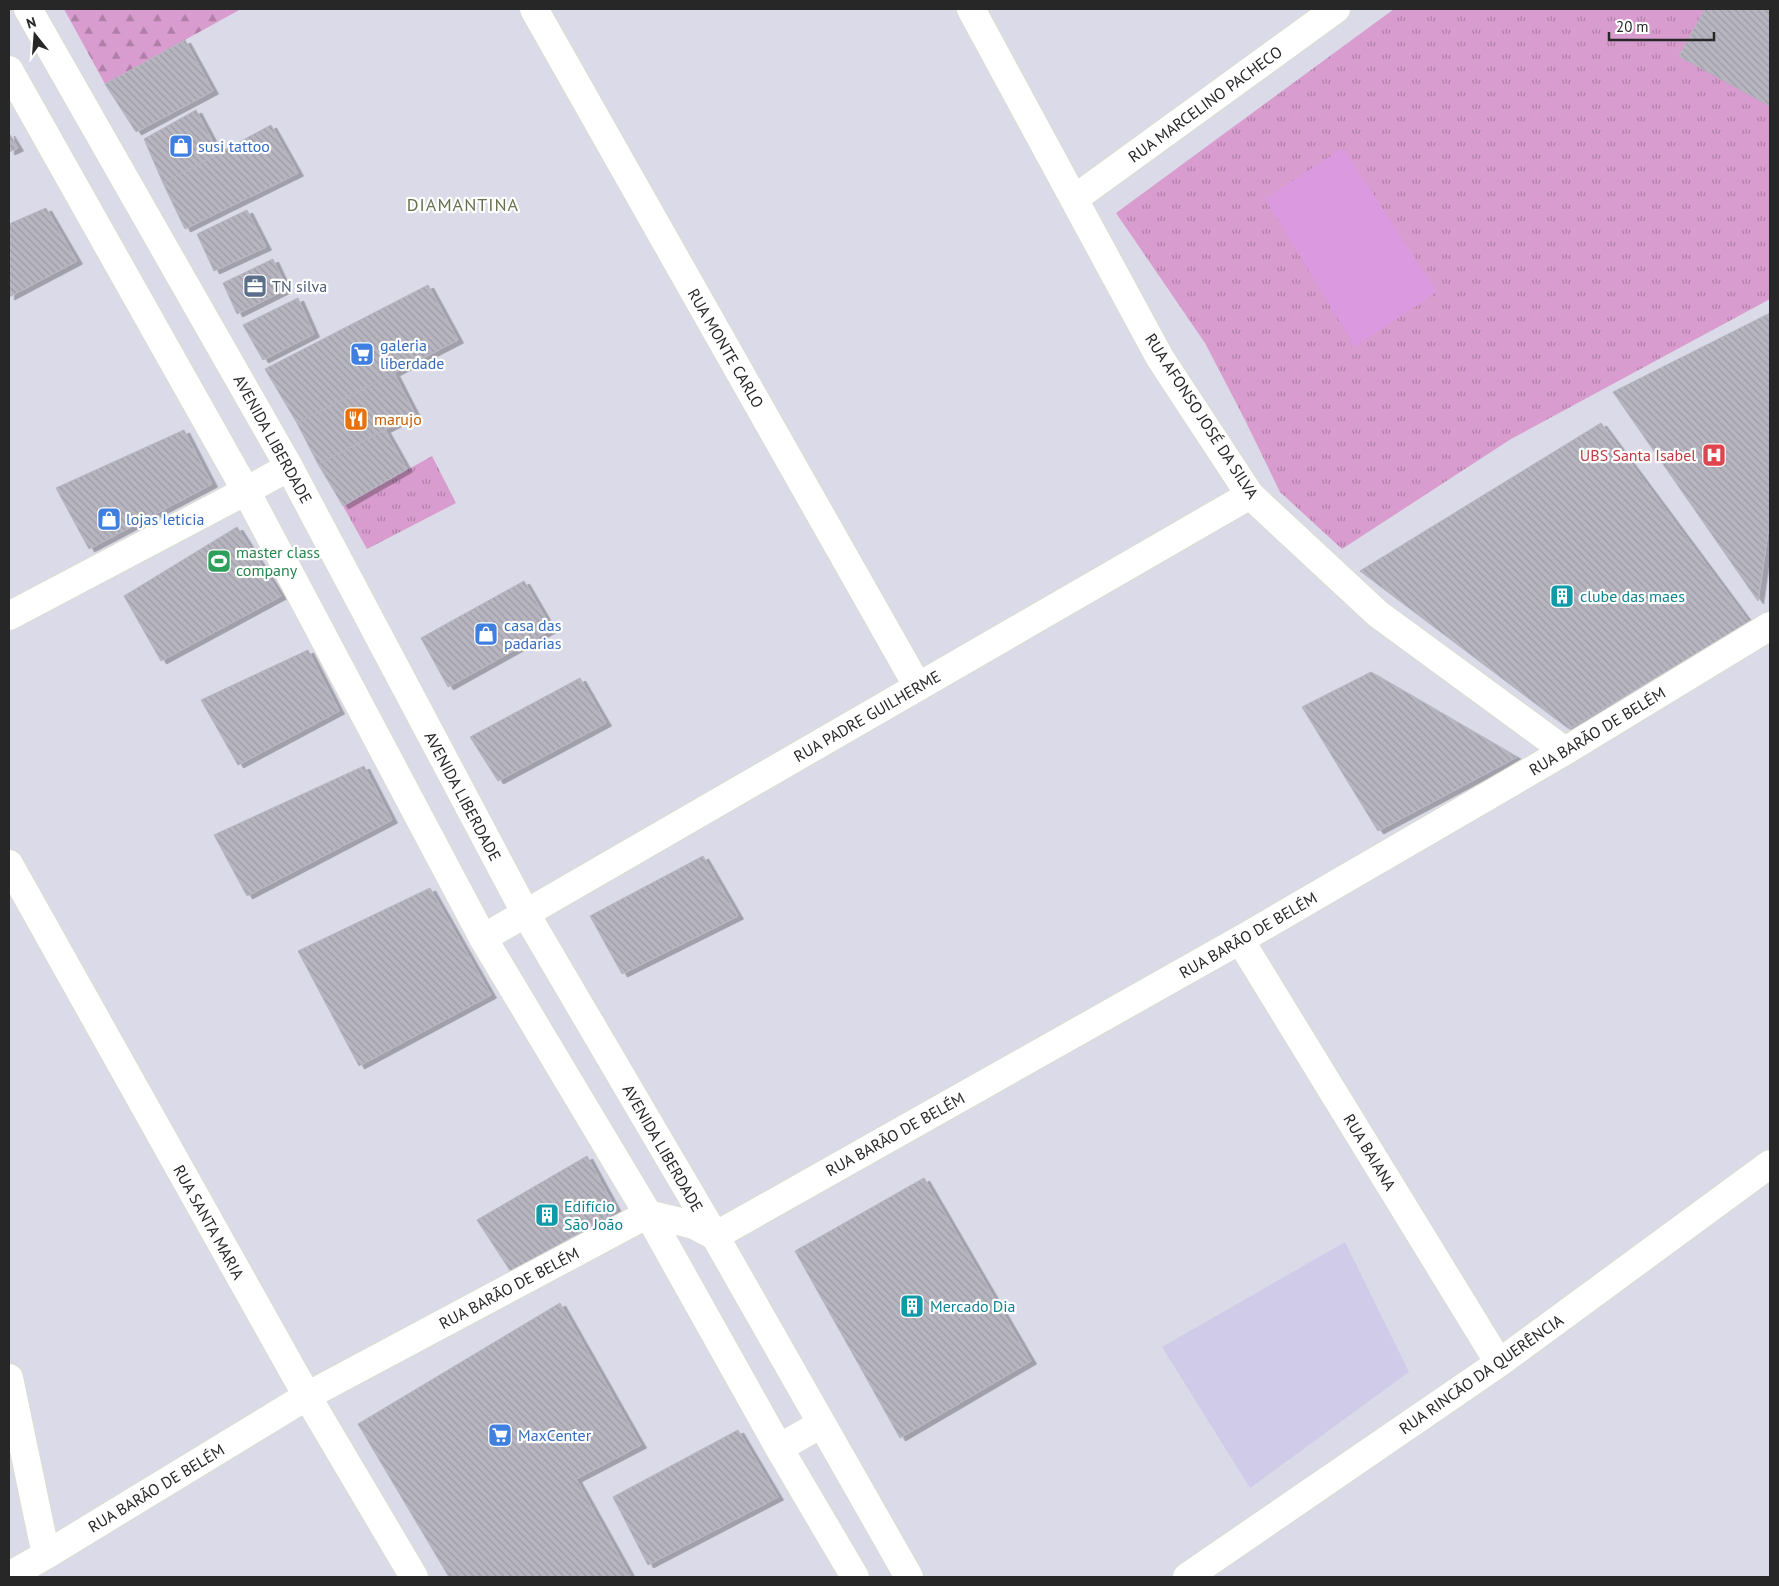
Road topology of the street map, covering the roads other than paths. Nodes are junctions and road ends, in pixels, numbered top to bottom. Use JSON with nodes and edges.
{"nodes":[{"id":1,"x":28,"y":9,"type":"edge"},
{"id":2,"x":534,"y":9,"type":"edge"},
{"id":3,"x":971,"y":9,"type":"edge"},
{"id":4,"x":1336,"y":9,"type":"edge"},
{"id":5,"x":9,"y":70,"type":"edge"},
{"id":6,"x":1074,"y":198,"type":"junction"},
{"id":7,"x":290,"y":466,"type":"junction"},
{"id":8,"x":246,"y":492,"type":"junction"},
{"id":9,"x":1250,"y":494,"type":"junction"},
{"id":10,"x":9,"y":616,"type":"edge"},
{"id":11,"x":1770,"y":626,"type":"edge"},
{"id":12,"x":918,"y":687,"type":"junction"},
{"id":13,"x":1564,"y":751,"type":"junction"},
{"id":14,"x":9,"y":864,"type":"edge"},
{"id":15,"x":526,"y":914,"type":"junction"},
{"id":16,"x":484,"y":938,"type":"junction"},
{"id":17,"x":1240,"y":940,"type":"junction"},
{"id":18,"x":1770,"y":1164,"type":"edge"},
{"id":19,"x":648,"y":1214,"type":"junction"},
{"id":20,"x":715,"y":1236,"type":"junction"},
{"id":21,"x":1499,"y":1364,"type":"junction"},
{"id":22,"x":9,"y":1378,"type":"edge"},
{"id":23,"x":307,"y":1396,"type":"junction"},
{"id":24,"x":821,"y":1424,"type":"junction"},
{"id":25,"x":779,"y":1448,"type":"junction"},
{"id":26,"x":46,"y":1555,"type":"junction"},
{"id":27,"x":9,"y":1576,"type":"edge"},
{"id":28,"x":414,"y":1577,"type":"edge"},
{"id":29,"x":855,"y":1577,"type":"edge"},
{"id":30,"x":909,"y":1577,"type":"edge"},
{"id":31,"x":1186,"y":1577,"type":"edge"}],
"edges":[{"from":1,"to":7,"type":"street","name":"AVENIDA LIBERDADE"},
{"from":2,"to":12,"type":"street","name":"RUA MONTE CARLO"},
{"from":3,"to":6,"type":"street","name":"RUA AFONSO JOSÉ DA SILVA"},
{"from":4,"to":6,"type":"street","name":"RUA MARCELINO PACHECO"},
{"from":5,"to":8,"type":"street"},
{"from":6,"to":9,"type":"street","name":"RUA AFONSO JOSÉ DA SILVA"},
{"from":7,"to":8,"type":"street"},
{"from":7,"to":15,"type":"street","name":"AVENIDA LIBERDADE"},
{"from":8,"to":10,"type":"street"},
{"from":8,"to":16,"type":"street"},
{"from":9,"to":12,"type":"street","name":"RUA PADRE GUILHERME"},
{"from":9,"to":13,"type":"street","name":"RUA AFONSO JOSÉ DA SILVA"},
{"from":11,"to":13,"type":"street","name":"RUA BARÃO DE BELÉM"},
{"from":12,"to":15,"type":"street","name":"RUA PADRE GUILHERME"},
{"from":13,"to":17,"type":"street","name":"RUA BARÃO DE BELÉM"},
{"from":14,"to":23,"type":"street","name":"RUA SANTA MARIA"},
{"from":15,"to":16,"type":"street","name":"RUA PADRE GUILHERME"},
{"from":15,"to":20,"type":"street","name":"AVENIDA LIBERDADE"},
{"from":16,"to":19,"type":"street"},
{"from":17,"to":20,"type":"street","name":"RUA BARÃO DE BELÉM"},
{"from":17,"to":21,"type":"street","name":"RUA BAIANA"},
{"from":18,"to":21,"type":"street","name":"RUA RINCÃO DA QUERÊNCIA"},
{"from":19,"to":20,"type":"street"},
{"from":19,"to":23,"type":"street","name":"RUA BARÃO DE BELÉM"},
{"from":19,"to":25,"type":"street"},
{"from":20,"to":24,"type":"street","name":"AVENIDA LIBERDADE"},
{"from":21,"to":31,"type":"street","name":"RUA RINCÃO DA QUERÊNCIA"},
{"from":22,"to":26,"type":"street"},
{"from":23,"to":26,"type":"street","name":"RUA BARÃO DE BELÉM"},
{"from":23,"to":28,"type":"street","name":"RUA SANTA MARIA"},
{"from":24,"to":25,"type":"street"},
{"from":24,"to":30,"type":"street","name":"AVENIDA LIBERDADE"},
{"from":25,"to":29,"type":"street"},
{"from":26,"to":27,"type":"street","name":"RUA BARÃO DE BELÉM"}]}
